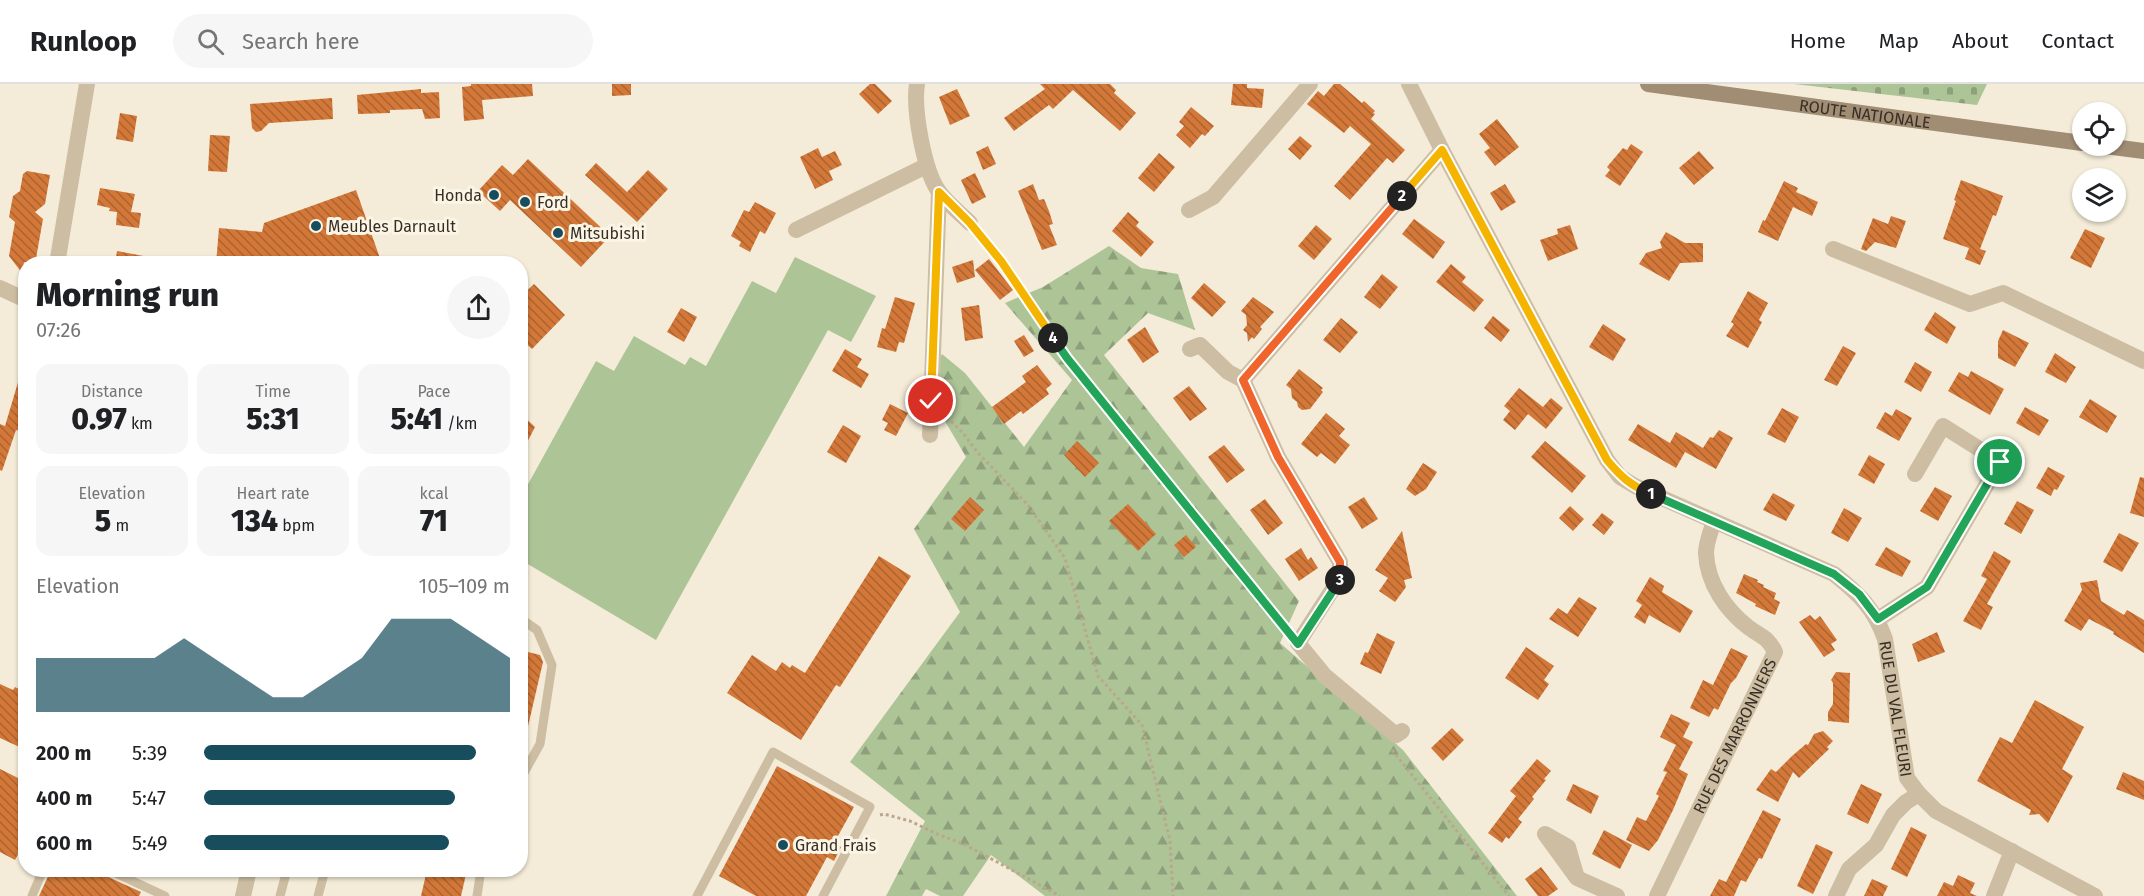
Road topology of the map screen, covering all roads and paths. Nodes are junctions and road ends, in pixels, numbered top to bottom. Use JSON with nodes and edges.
{"nodes":[{"id":1,"x":87,"y":84,"type":"edge"},
{"id":2,"x":917,"y":84,"type":"edge"},
{"id":3,"x":1310,"y":84,"type":"edge"},
{"id":4,"x":1409,"y":84,"type":"edge"},
{"id":5,"x":1648,"y":84,"type":"edge"},
{"id":6,"x":2072,"y":141,"type":"edge"},
{"id":7,"x":2126,"y":149,"type":"edge"},
{"id":8,"x":1442,"y":150,"type":"junction"},
{"id":9,"x":2144,"y":151,"type":"edge"},
{"id":10,"x":926,"y":166,"type":"junction"},
{"id":11,"x":939,"y":192,"type":"junction"},
{"id":12,"x":1189,"y":210,"type":"dead end"},
{"id":13,"x":970,"y":223,"type":"joint"},
{"id":14,"x":796,"y":230,"type":"dead end"},
{"id":15,"x":1833,"y":249,"type":"dead end"},
{"id":16,"x":58,"y":256,"type":"edge"},
{"id":17,"x":0,"y":288,"type":"edge"},
{"id":18,"x":18,"y":296,"type":"edge"},
{"id":19,"x":1190,"y":349,"type":"dead end"},
{"id":20,"x":2144,"y":362,"type":"edge"},
{"id":21,"x":1243,"y":380,"type":"junction"},
{"id":22,"x":931,"y":401,"type":"junction"},
{"id":23,"x":930,"y":435,"type":"dead end"},
{"id":24,"x":1915,"y":474,"type":"dead end"},
{"id":25,"x":1714,"y":521,"type":"junction"},
{"id":26,"x":1878,"y":619,"type":"junction"},
{"id":27,"x":528,"y":624,"type":"edge"},
{"id":28,"x":1298,"y":644,"type":"junction"},
{"id":29,"x":1402,"y":731,"type":"dead end"},
{"id":30,"x":1392,"y":748,"type":"dead end"},
{"id":31,"x":528,"y":766,"type":"edge"},
{"id":32,"x":1919,"y":794,"type":"junction"},
{"id":33,"x":877,"y":816,"type":"dead end"},
{"id":34,"x":2012,"y":851,"type":"junction"},
{"id":35,"x":40,"y":877,"type":"edge"},
{"id":36,"x":124,"y":877,"type":"edge"},
{"id":37,"x":247,"y":877,"type":"edge"},
{"id":38,"x":285,"y":877,"type":"edge"},
{"id":39,"x":323,"y":877,"type":"edge"},
{"id":40,"x":480,"y":877,"type":"edge"},
{"id":41,"x":1577,"y":878,"type":"dead end"},
{"id":42,"x":701,"y":895,"type":"edge"},
{"id":43,"x":32,"y":896,"type":"edge"},
{"id":44,"x":165,"y":896,"type":"edge"},
{"id":45,"x":243,"y":896,"type":"edge"},
{"id":46,"x":280,"y":896,"type":"edge"},
{"id":47,"x":318,"y":896,"type":"edge"},
{"id":48,"x":477,"y":896,"type":"edge"},
{"id":49,"x":823,"y":896,"type":"edge"},
{"id":50,"x":1060,"y":896,"type":"edge"},
{"id":51,"x":1173,"y":896,"type":"edge"},
{"id":52,"x":1509,"y":896,"type":"edge"},
{"id":53,"x":1617,"y":896,"type":"edge"},
{"id":54,"x":1657,"y":896,"type":"edge"},
{"id":55,"x":1836,"y":896,"type":"edge"},
{"id":56,"x":1994,"y":896,"type":"edge"},
{"id":57,"x":2095,"y":896,"type":"edge"}],
"edges":[{"from":1,"to":16,"type":"street"},
{"from":2,"to":10,"type":"street"},
{"from":3,"to":12,"type":"street"},
{"from":4,"to":8,"type":"street","name":"RUE DU VAL FLEURI"},
{"from":5,"to":6,"type":"main road","name":"ROUTE NATIONALE"},
{"from":7,"to":9,"type":"main road"},
{"from":8,"to":21,"type":"street"},
{"from":8,"to":25,"type":"street","name":"RUE DU VAL FLEURI"},
{"from":10,"to":11,"type":"street"},
{"from":10,"to":14,"type":"street"},
{"from":11,"to":13,"type":"street"},
{"from":11,"to":22,"type":"street"},
{"from":13,"to":28,"type":"path"},
{"from":15,"to":20,"type":"street"},
{"from":17,"to":18,"type":"street"},
{"from":19,"to":21,"type":"street"},
{"from":21,"to":28,"type":"street"},
{"from":22,"to":23,"type":"street"},
{"from":22,"to":51,"type":"path"},
{"from":24,"to":26,"type":"street"},
{"from":25,"to":26,"type":"street","name":"RUE DU VAL FLEURI"},
{"from":25,"to":54,"type":"street","name":"RUE DES MARRONNIERS"},
{"from":26,"to":32,"type":"street","name":"RUE DU VAL FLEURI"},
{"from":27,"to":31,"type":"lane"},
{"from":28,"to":29,"type":"street"},
{"from":30,"to":52,"type":"path"},
{"from":32,"to":34,"type":"street","name":"RUE DU VAL FLEURI"},
{"from":32,"to":55,"type":"street"},
{"from":33,"to":50,"type":"path"},
{"from":34,"to":56,"type":"street"},
{"from":34,"to":57,"type":"street","name":"RUE DU VAL FLEURI"},
{"from":35,"to":43,"type":"lane"},
{"from":36,"to":44,"type":"lane"},
{"from":37,"to":45,"type":"street"},
{"from":38,"to":46,"type":"lane"},
{"from":39,"to":47,"type":"lane"},
{"from":40,"to":48,"type":"lane"},
{"from":41,"to":53,"type":"street"},
{"from":42,"to":49,"type":"lane"}]}
